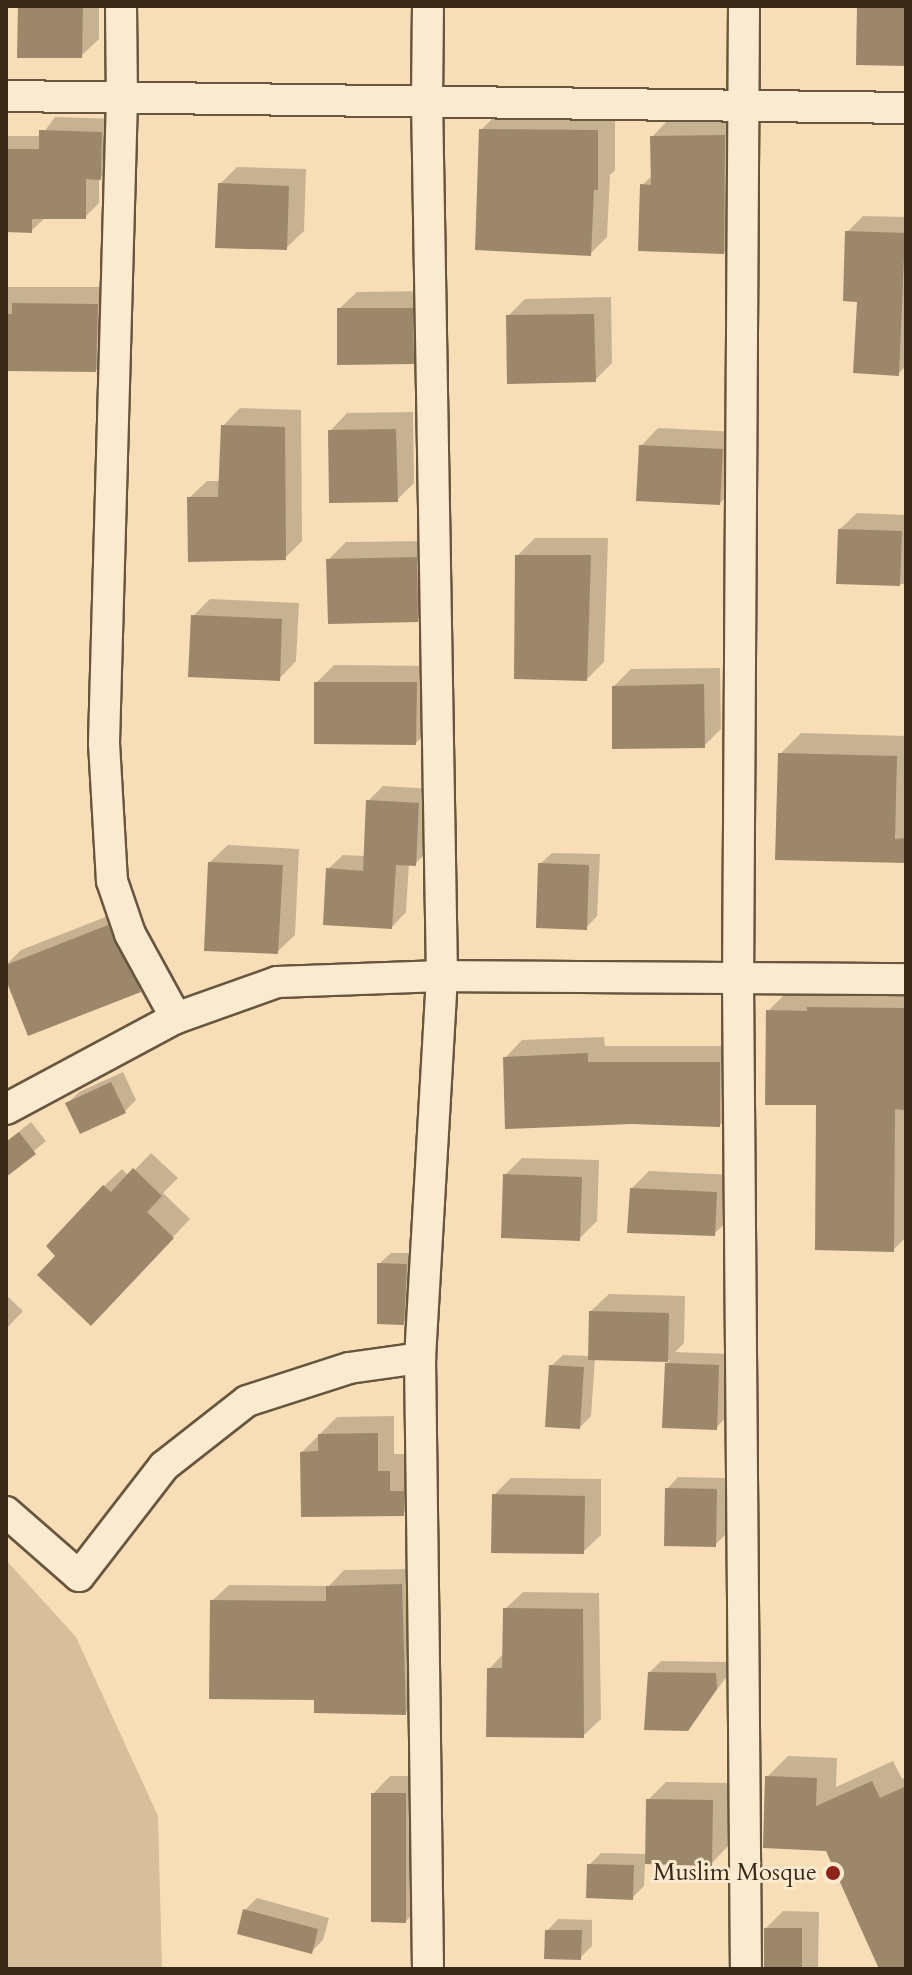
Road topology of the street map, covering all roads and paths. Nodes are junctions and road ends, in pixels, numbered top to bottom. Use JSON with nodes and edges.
{"nodes":[{"id":1,"x":121,"y":6,"type":"edge"},
{"id":2,"x":428,"y":6,"type":"edge"},
{"id":3,"x":744,"y":6,"type":"edge"},
{"id":4,"x":6,"y":96,"type":"edge"},
{"id":5,"x":122,"y":98,"type":"junction"},
{"id":6,"x":427,"y":101,"type":"junction"},
{"id":7,"x":743,"y":106,"type":"junction"},
{"id":8,"x":906,"y":108,"type":"edge"},
{"id":9,"x":442,"y":976,"type":"junction"},
{"id":10,"x":738,"y":978,"type":"junction"},
{"id":11,"x":906,"y":979,"type":"edge"},
{"id":12,"x":176,"y":1018,"type":"junction"},
{"id":13,"x":6,"y":1109,"type":"edge"},
{"id":14,"x":420,"y":1358,"type":"junction"},
{"id":15,"x":6,"y":1512,"type":"edge"},
{"id":16,"x":428,"y":1969,"type":"edge"},
{"id":17,"x":746,"y":1969,"type":"edge"}],
"edges":[{"from":1,"to":5,"type":"street"},
{"from":2,"to":6,"type":"street"},
{"from":3,"to":7,"type":"street"},
{"from":4,"to":5,"type":"street"},
{"from":5,"to":6,"type":"street"},
{"from":5,"to":12,"type":"street"},
{"from":6,"to":7,"type":"street"},
{"from":6,"to":9,"type":"street"},
{"from":7,"to":8,"type":"street"},
{"from":7,"to":10,"type":"street"},
{"from":9,"to":10,"type":"street"},
{"from":9,"to":12,"type":"street"},
{"from":9,"to":14,"type":"street"},
{"from":10,"to":11,"type":"street"},
{"from":10,"to":17,"type":"street"},
{"from":12,"to":13,"type":"street"},
{"from":14,"to":15,"type":"street"},
{"from":14,"to":16,"type":"street"}]}
